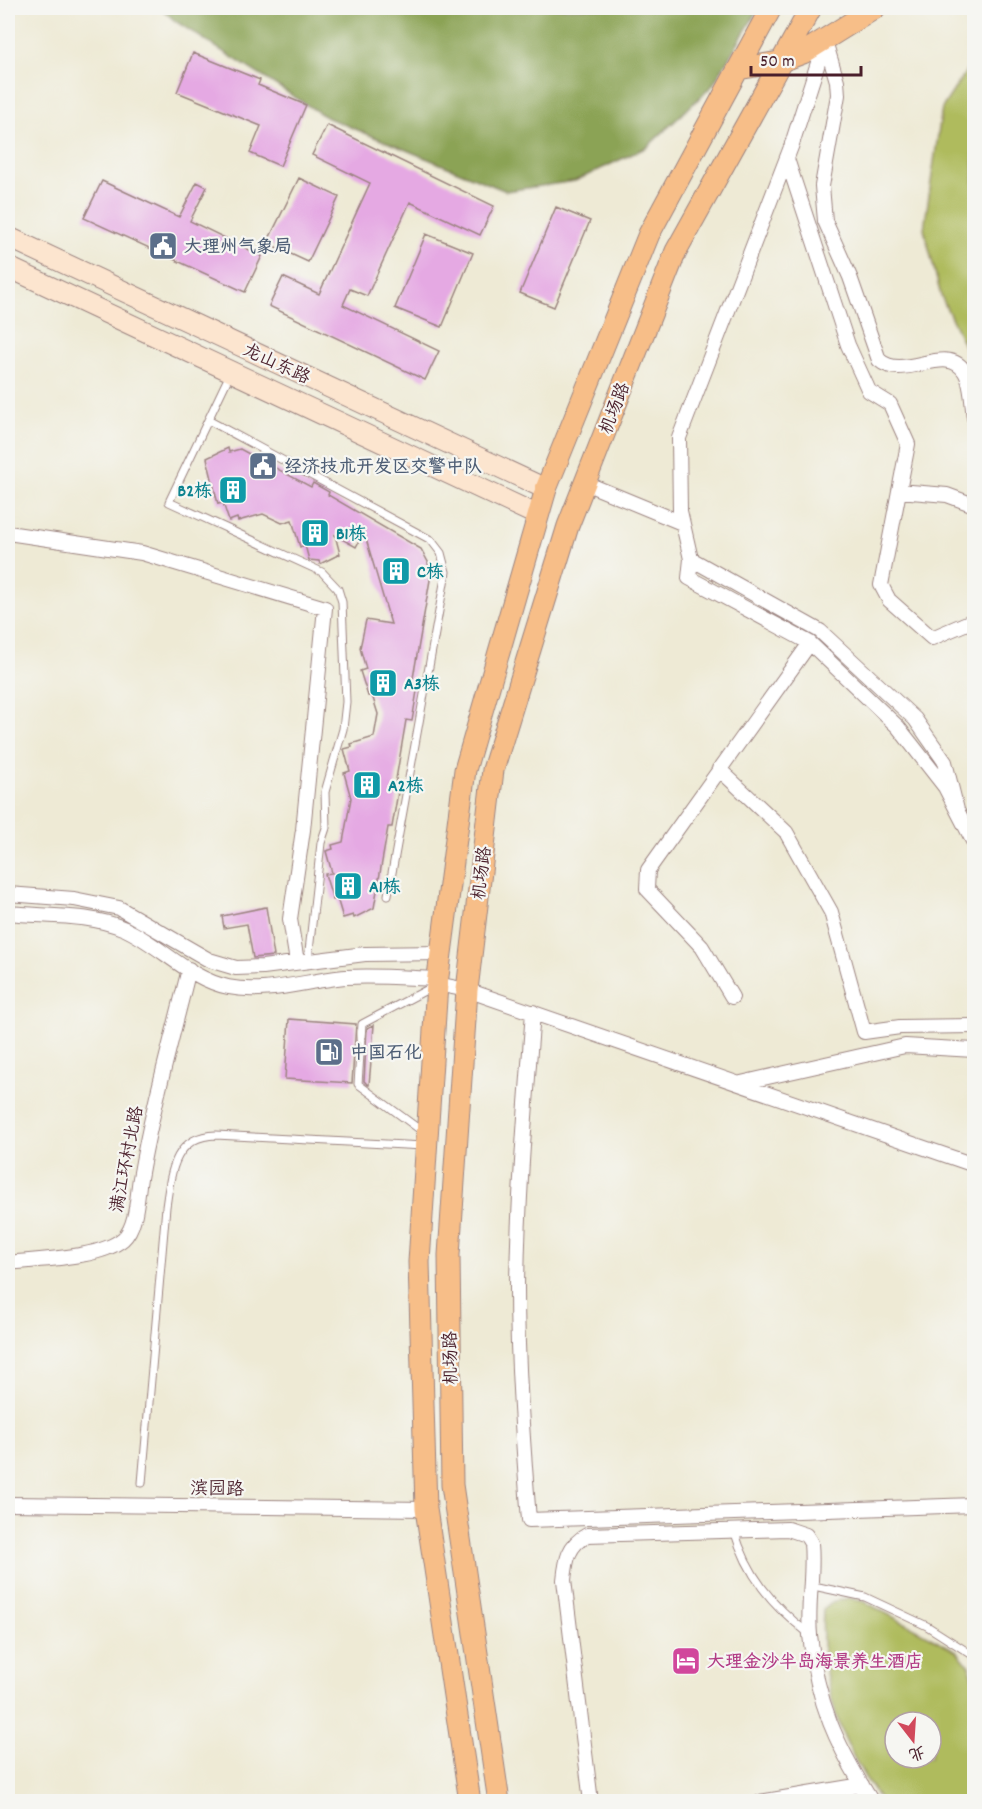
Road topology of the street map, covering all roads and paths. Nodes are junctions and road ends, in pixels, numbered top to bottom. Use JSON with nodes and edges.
{"nodes":[{"id":1,"x":771,"y":8,"type":"edge"},
{"id":2,"x":811,"y":8,"type":"edge"},
{"id":3,"x":875,"y":8,"type":"edge"},
{"id":4,"x":825,"y":41,"type":"junction"},
{"id":5,"x":779,"y":62,"type":"junction"},
{"id":6,"x":738,"y":69,"type":"junction"},
{"id":7,"x":786,"y":159,"type":"junction"},
{"id":8,"x":8,"y":237,"type":"edge"},
{"id":9,"x":8,"y":267,"type":"edge"},
{"id":10,"x":231,"y":371,"type":"junction"},
{"id":11,"x":975,"y":418,"type":"edge"},
{"id":12,"x":208,"y":420,"type":"junction"},
{"id":13,"x":495,"y":465,"type":"junction"},
{"id":14,"x":585,"y":483,"type":"junction"},
{"id":15,"x":546,"y":489,"type":"junction"},
{"id":16,"x":484,"y":490,"type":"junction"},
{"id":17,"x":899,"y":491,"type":"junction"},
{"id":18,"x":975,"y":505,"type":"edge"},
{"id":19,"x":537,"y":515,"type":"junction"},
{"id":20,"x":682,"y":523,"type":"junction"},
{"id":21,"x":8,"y":533,"type":"edge"},
{"id":22,"x":691,"y":559,"type":"junction"},
{"id":23,"x":975,"y":620,"type":"edge"},
{"id":24,"x":810,"y":643,"type":"junction"},
{"id":25,"x":719,"y":770,"type":"junction"},
{"id":26,"x":957,"y":810,"type":"junction"},
{"id":27,"x":975,"y":843,"type":"edge"},
{"id":28,"x":8,"y":894,"type":"edge"},
{"id":29,"x":388,"y":895,"type":"dead end"},
{"id":30,"x":8,"y":913,"type":"edge"},
{"id":31,"x":441,"y":953,"type":"junction"},
{"id":32,"x":302,"y":961,"type":"junction"},
{"id":33,"x":189,"y":969,"type":"junction"},
{"id":34,"x":437,"y":982,"type":"junction"},
{"id":35,"x":467,"y":990,"type":"junction"},
{"id":36,"x":732,"y":997,"type":"dead end"},
{"id":37,"x":533,"y":1012,"type":"junction"},
{"id":38,"x":975,"y":1026,"type":"edge"},
{"id":39,"x":975,"y":1050,"type":"edge"},
{"id":40,"x":740,"y":1083,"type":"junction"},
{"id":41,"x":427,"y":1141,"type":"junction"},
{"id":42,"x":975,"y":1165,"type":"edge"},
{"id":43,"x":8,"y":1263,"type":"edge"},
{"id":44,"x":142,"y":1483,"type":"dead end"},
{"id":45,"x":8,"y":1504,"type":"edge"},
{"id":46,"x":975,"y":1505,"type":"edge"},
{"id":47,"x":426,"y":1509,"type":"junction"},
{"id":48,"x":734,"y":1530,"type":"junction"},
{"id":49,"x":809,"y":1585,"type":"junction"},
{"id":50,"x":810,"y":1634,"type":"junction"},
{"id":51,"x":975,"y":1656,"type":"edge"},
{"id":52,"x":862,"y":1785,"type":"junction"},
{"id":53,"x":470,"y":1802,"type":"edge"},
{"id":54,"x":499,"y":1802,"type":"edge"},
{"id":55,"x":591,"y":1802,"type":"edge"},
{"id":56,"x":760,"y":1802,"type":"edge"},
{"id":57,"x":872,"y":1802,"type":"edge"}],
"edges":[{"from":1,"to":6,"type":"main road","name":"机场路"},
{"from":2,"to":5,"type":"main road","name":"机场路"},
{"from":3,"to":4,"type":"main road"},
{"from":4,"to":5,"type":"main road"},
{"from":4,"to":7,"type":"street"},
{"from":4,"to":11,"type":"street"},
{"from":5,"to":6,"type":"main road"},
{"from":5,"to":14,"type":"main road","name":"机场路"},
{"from":6,"to":15,"type":"main road","name":"机场路"},
{"from":7,"to":17,"type":"street"},
{"from":7,"to":20,"type":"street"},
{"from":8,"to":13,"type":"main road","name":"龙山东路"},
{"from":9,"to":10,"type":"main road","name":"龙山东路"},
{"from":10,"to":12,"type":"lane"},
{"from":10,"to":16,"type":"main road","name":"龙山东路"},
{"from":12,"to":29,"type":"lane"},
{"from":12,"to":32,"type":"lane"},
{"from":13,"to":15,"type":"main road","name":"龙山东路"},
{"from":13,"to":16,"type":"main road"},
{"from":14,"to":20,"type":"street"},
{"from":14,"to":35,"type":"main road","name":"机场路"},
{"from":15,"to":19,"type":"main road","name":"机场路"},
{"from":16,"to":19,"type":"main road","name":"龙山东路"},
{"from":17,"to":18,"type":"street"},
{"from":17,"to":23,"type":"street"},
{"from":19,"to":31,"type":"main road","name":"机场路"},
{"from":20,"to":22,"type":"street"},
{"from":21,"to":32,"type":"street"},
{"from":22,"to":24,"type":"street"},
{"from":22,"to":26,"type":"street"},
{"from":24,"to":25,"type":"street"},
{"from":24,"to":26,"type":"street"},
{"from":25,"to":36,"type":"street"},
{"from":25,"to":38,"type":"street"},
{"from":26,"to":27,"type":"street"},
{"from":28,"to":32,"type":"street"},
{"from":30,"to":33,"type":"street"},
{"from":31,"to":32,"type":"street"},
{"from":31,"to":34,"type":"main road","name":"机场路"},
{"from":33,"to":34,"type":"street"},
{"from":33,"to":43,"type":"street","name":"满江环村北路"},
{"from":34,"to":35,"type":"street"},
{"from":34,"to":41,"type":"main road","name":"机场路"},
{"from":34,"to":41,"type":"lane"},
{"from":35,"to":37,"type":"street"},
{"from":35,"to":54,"type":"main road","name":"机场路"},
{"from":37,"to":40,"type":"street"},
{"from":37,"to":46,"type":"street"},
{"from":39,"to":40,"type":"street"},
{"from":40,"to":42,"type":"street"},
{"from":41,"to":44,"type":"lane"},
{"from":41,"to":47,"type":"main road","name":"机场路"},
{"from":45,"to":47,"type":"street","name":"滨园路"},
{"from":47,"to":53,"type":"main road","name":"机场路"},
{"from":48,"to":49,"type":"street"},
{"from":48,"to":50,"type":"lane"},
{"from":48,"to":55,"type":"street"},
{"from":49,"to":50,"type":"street"},
{"from":49,"to":51,"type":"lane"},
{"from":50,"to":52,"type":"street"},
{"from":52,"to":56,"type":"street"},
{"from":52,"to":57,"type":"street"}]}
